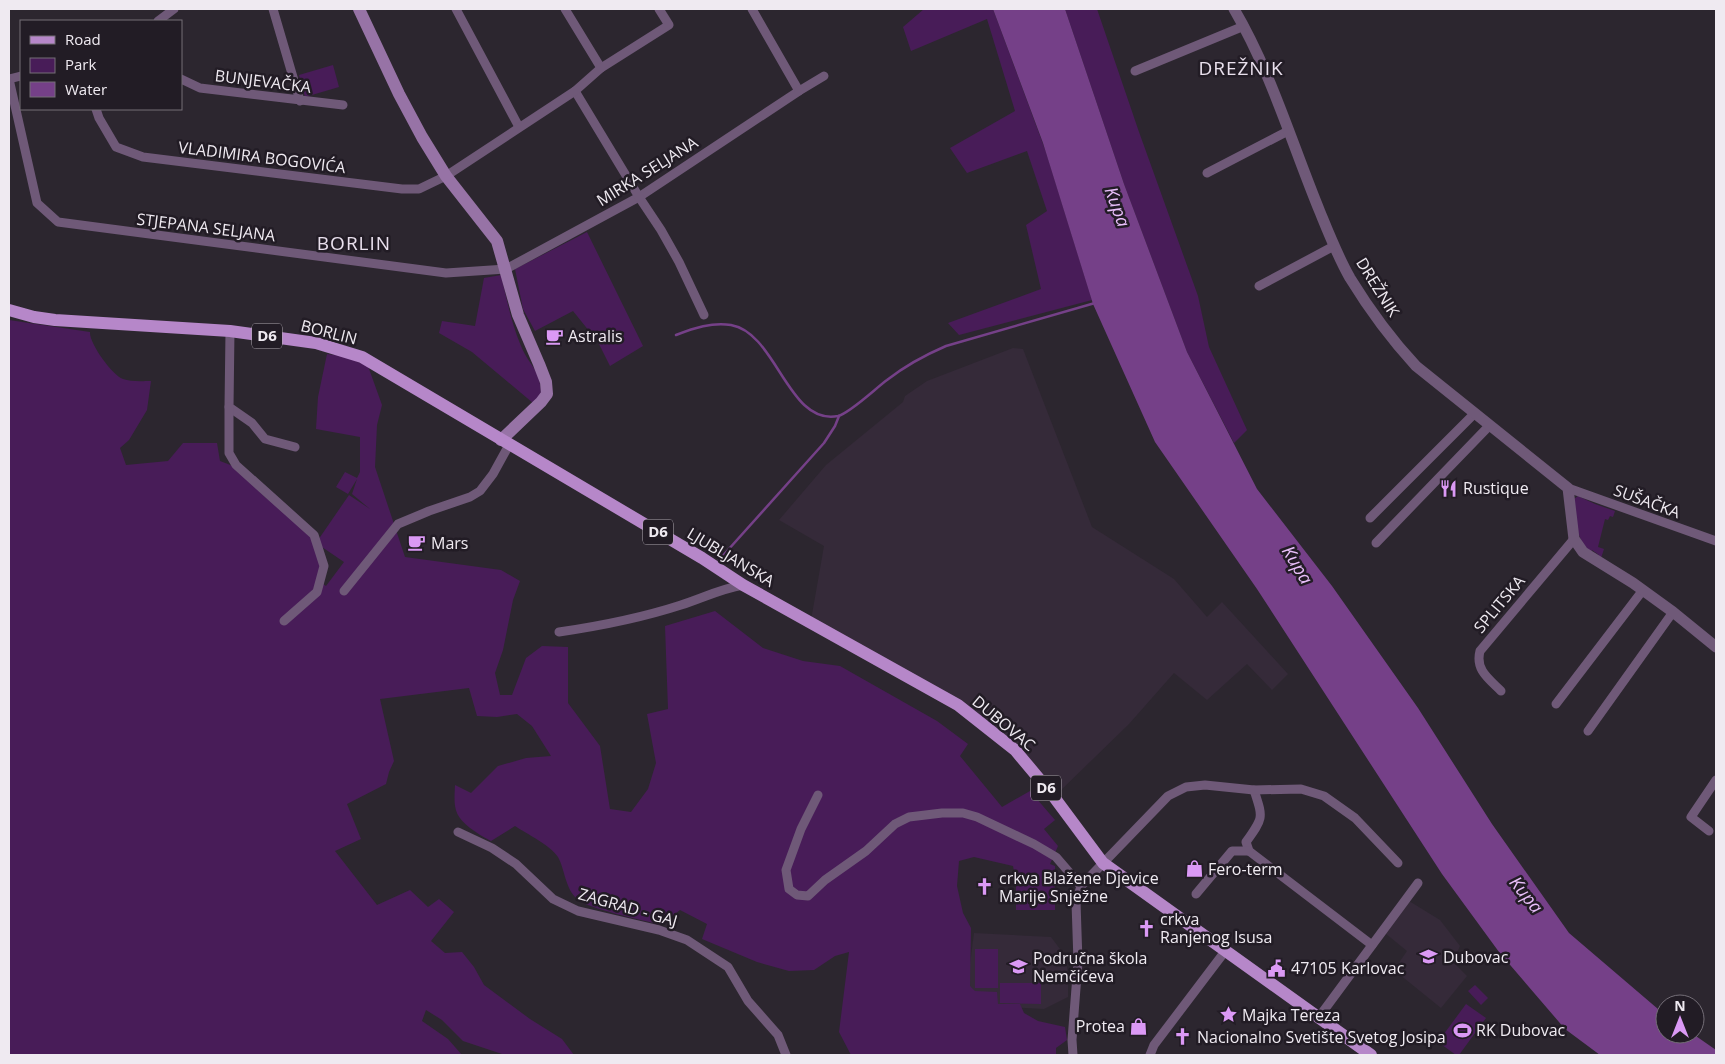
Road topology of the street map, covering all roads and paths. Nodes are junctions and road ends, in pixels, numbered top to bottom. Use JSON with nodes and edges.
{"nodes":[{"id":1,"x":174,"y":9,"type":"edge"},
{"id":2,"x":273,"y":9,"type":"edge"},
{"id":3,"x":359,"y":9,"type":"edge"},
{"id":4,"x":456,"y":9,"type":"edge"},
{"id":5,"x":565,"y":9,"type":"edge"},
{"id":6,"x":659,"y":9,"type":"edge"},
{"id":7,"x":752,"y":9,"type":"edge"},
{"id":8,"x":1234,"y":9,"type":"edge"},
{"id":9,"x":159,"y":20,"type":"edge"},
{"id":10,"x":1244,"y":26,"type":"junction"},
{"id":11,"x":601,"y":68,"type":"junction"},
{"id":12,"x":1135,"y":71,"type":"dead end"},
{"id":13,"x":824,"y":76,"type":"dead end"},
{"id":14,"x":9,"y":79,"type":"edge"},
{"id":15,"x":182,"y":79,"type":"edge"},
{"id":16,"x":575,"y":91,"type":"junction"},
{"id":17,"x":799,"y":91,"type":"junction"},
{"id":18,"x":300,"y":101,"type":"junction"},
{"id":19,"x":343,"y":105,"type":"dead end"},
{"id":20,"x":96,"y":110,"type":"edge"},
{"id":21,"x":519,"y":127,"type":"junction"},
{"id":22,"x":1288,"y":131,"type":"junction"},
{"id":23,"x":1208,"y":173,"type":"dead end"},
{"id":24,"x":446,"y":176,"type":"junction"},
{"id":25,"x":639,"y":197,"type":"junction"},
{"id":26,"x":1334,"y":246,"type":"junction"},
{"id":27,"x":506,"y":269,"type":"junction"},
{"id":28,"x":1259,"y":286,"type":"dead end"},
{"id":29,"x":9,"y":310,"type":"edge"},
{"id":30,"x":704,"y":315,"type":"dead end"},
{"id":31,"x":230,"y":331,"type":"junction"},
{"id":32,"x":230,"y":407,"type":"junction"},
{"id":33,"x":1474,"y":414,"type":"junction"},
{"id":34,"x":1489,"y":426,"type":"junction"},
{"id":35,"x":505,"y":443,"type":"junction"},
{"id":36,"x":295,"y":447,"type":"dead end"},
{"id":37,"x":1568,"y":488,"type":"junction"},
{"id":38,"x":1370,"y":518,"type":"dead end"},
{"id":39,"x":1574,"y":539,"type":"junction"},
{"id":40,"x":1716,"y":542,"type":"edge"},
{"id":41,"x":1376,"y":543,"type":"dead end"},
{"id":42,"x":743,"y":584,"type":"junction"},
{"id":43,"x":1643,"y":590,"type":"junction"},
{"id":44,"x":344,"y":591,"type":"dead end"},
{"id":45,"x":1673,"y":612,"type":"junction"},
{"id":46,"x":284,"y":621,"type":"dead end"},
{"id":47,"x":816,"y":625,"type":"joint"},
{"id":48,"x":559,"y":632,"type":"dead end"},
{"id":49,"x":1716,"y":648,"type":"edge"},
{"id":50,"x":1501,"y":691,"type":"dead end"},
{"id":51,"x":1556,"y":704,"type":"dead end"},
{"id":52,"x":1588,"y":731,"type":"dead end"},
{"id":53,"x":1716,"y":780,"type":"edge"},
{"id":54,"x":1254,"y":790,"type":"junction"},
{"id":55,"x":818,"y":795,"type":"dead end"},
{"id":56,"x":1709,"y":831,"type":"dead end"},
{"id":57,"x":458,"y":832,"type":"dead end"},
{"id":58,"x":1249,"y":851,"type":"junction"},
{"id":59,"x":1103,"y":863,"type":"junction"},
{"id":60,"x":1398,"y":863,"type":"dead end"},
{"id":61,"x":1418,"y":883,"type":"dead end"},
{"id":62,"x":1081,"y":886,"type":"junction"},
{"id":63,"x":1196,"y":894,"type":"dead end"},
{"id":64,"x":1372,"y":945,"type":"junction"},
{"id":65,"x":1226,"y":950,"type":"junction"},
{"id":66,"x":1319,"y":1017,"type":"junction"},
{"id":67,"x":786,"y":1055,"type":"edge"},
{"id":68,"x":1073,"y":1055,"type":"edge"},
{"id":69,"x":1150,"y":1055,"type":"edge"},
{"id":70,"x":1371,"y":1055,"type":"edge"}],
"edges":[{"from":1,"to":9,"type":"street"},
{"from":2,"to":18,"type":"street"},
{"from":3,"to":24,"type":"main road"},
{"from":4,"to":21,"type":"street"},
{"from":5,"to":11,"type":"street"},
{"from":6,"to":11,"type":"street","name":"VLADIMIRA BOGOVIĆA"},
{"from":7,"to":17,"type":"street"},
{"from":8,"to":10,"type":"street","name":"DREŽNIK"},
{"from":10,"to":12,"type":"street"},
{"from":10,"to":22,"type":"street","name":"DREŽNIK"},
{"from":11,"to":16,"type":"street","name":"VLADIMIRA BOGOVIĆA"},
{"from":13,"to":17,"type":"street","name":"MIRKA SELJANA"},
{"from":14,"to":27,"type":"street","name":"STJEPANA SELJANA"},
{"from":15,"to":18,"type":"street","name":"BUNJEVAČKA"},
{"from":16,"to":21,"type":"street","name":"VLADIMIRA BOGOVIĆA"},
{"from":16,"to":25,"type":"street"},
{"from":17,"to":25,"type":"street","name":"MIRKA SELJANA"},
{"from":18,"to":19,"type":"street","name":"BUNJEVAČKA"},
{"from":20,"to":24,"type":"street","name":"VLADIMIRA BOGOVIĆA"},
{"from":21,"to":24,"type":"street","name":"VLADIMIRA BOGOVIĆA"},
{"from":22,"to":23,"type":"street"},
{"from":22,"to":26,"type":"street","name":"DREŽNIK"},
{"from":24,"to":27,"type":"main road"},
{"from":25,"to":27,"type":"street","name":"MIRKA SELJANA"},
{"from":25,"to":30,"type":"street"},
{"from":26,"to":28,"type":"street"},
{"from":26,"to":33,"type":"street","name":"DREŽNIK"},
{"from":27,"to":35,"type":"main road"},
{"from":29,"to":31,"type":"main road","name":"BORLIN","number":"D6"},
{"from":31,"to":32,"type":"street"},
{"from":31,"to":35,"type":"main road","name":"BORLIN","number":"D6"},
{"from":32,"to":36,"type":"street"},
{"from":32,"to":46,"type":"street"},
{"from":33,"to":34,"type":"street","name":"DREŽNIK"},
{"from":33,"to":38,"type":"street"},
{"from":34,"to":37,"type":"street","name":"DREŽNIK"},
{"from":34,"to":41,"type":"street"},
{"from":35,"to":42,"type":"main road","name":"LJUBLJANSKA","number":"D6"},
{"from":35,"to":44,"type":"street"},
{"from":37,"to":39,"type":"street"},
{"from":37,"to":40,"type":"street","name":"SUŠAČKA"},
{"from":39,"to":43,"type":"street"},
{"from":39,"to":50,"type":"street","name":"SPLITSKA"},
{"from":42,"to":47,"type":"main road","name":"LJUBLJANSKA","number":"D6"},
{"from":42,"to":48,"type":"street"},
{"from":43,"to":45,"type":"street"},
{"from":43,"to":51,"type":"street"},
{"from":45,"to":49,"type":"street"},
{"from":45,"to":52,"type":"street"},
{"from":47,"to":59,"type":"main road","name":"DUBOVAC","number":"D6"},
{"from":53,"to":56,"type":"street"},
{"from":54,"to":58,"type":"street"},
{"from":54,"to":59,"type":"street"},
{"from":54,"to":60,"type":"street"},
{"from":55,"to":62,"type":"street"},
{"from":57,"to":67,"type":"street","name":"ZAGRAD - GAJ"},
{"from":58,"to":63,"type":"street"},
{"from":58,"to":64,"type":"street"},
{"from":59,"to":62,"type":"street"},
{"from":59,"to":65,"type":"main road","name":"DUBOVAC","number":"D6"},
{"from":61,"to":64,"type":"street"},
{"from":62,"to":68,"type":"street"},
{"from":64,"to":66,"type":"street"},
{"from":65,"to":66,"type":"main road","name":"DUBOVAC","number":"D6"},
{"from":65,"to":69,"type":"street"},
{"from":66,"to":70,"type":"main road","number":"D6"}]}
